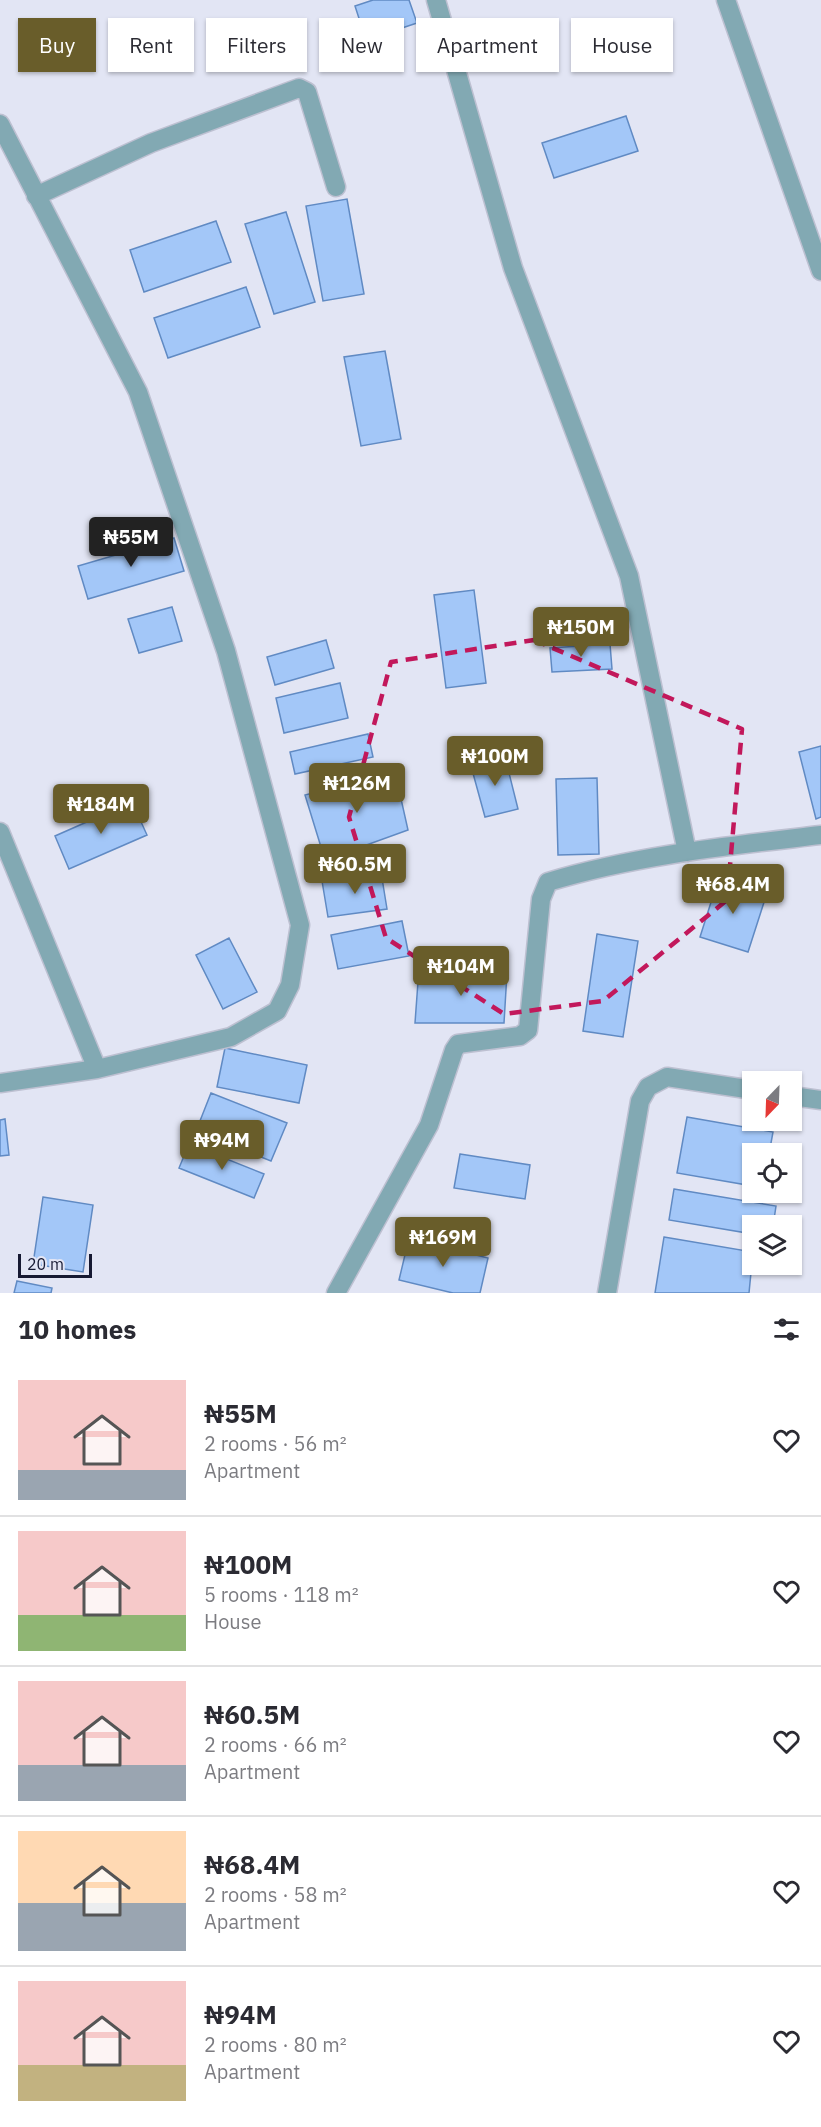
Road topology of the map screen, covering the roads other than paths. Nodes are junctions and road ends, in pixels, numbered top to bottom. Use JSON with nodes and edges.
{"nodes":[{"id":1,"x":436,"y":0,"type":"edge"},
{"id":2,"x":726,"y":0,"type":"edge"},
{"id":3,"x":0,"y":124,"type":"edge"},
{"id":4,"x":336,"y":188,"type":"dead end"},
{"id":5,"x":36,"y":196,"type":"junction"},
{"id":6,"x":821,"y":271,"type":"edge"},
{"id":7,"x":0,"y":832,"type":"edge"},
{"id":8,"x":821,"y":835,"type":"edge"},
{"id":9,"x":687,"y":852,"type":"junction"},
{"id":10,"x":97,"y":1068,"type":"junction"},
{"id":11,"x":0,"y":1083,"type":"edge"},
{"id":12,"x":742,"y":1088,"type":"edge"},
{"id":13,"x":802,"y":1097,"type":"edge"},
{"id":14,"x":821,"y":1100,"type":"edge"},
{"id":15,"x":336,"y":1293,"type":"edge"},
{"id":16,"x":607,"y":1293,"type":"edge"}],
"edges":[{"from":1,"to":9,"type":"street"},
{"from":2,"to":6,"type":"street"},
{"from":3,"to":5,"type":"street"},
{"from":4,"to":5,"type":"street"},
{"from":5,"to":10,"type":"street"},
{"from":7,"to":10,"type":"street"},
{"from":8,"to":9,"type":"street"},
{"from":9,"to":15,"type":"street"},
{"from":10,"to":11,"type":"street"},
{"from":12,"to":16,"type":"street"},
{"from":13,"to":14,"type":"street"}]}
